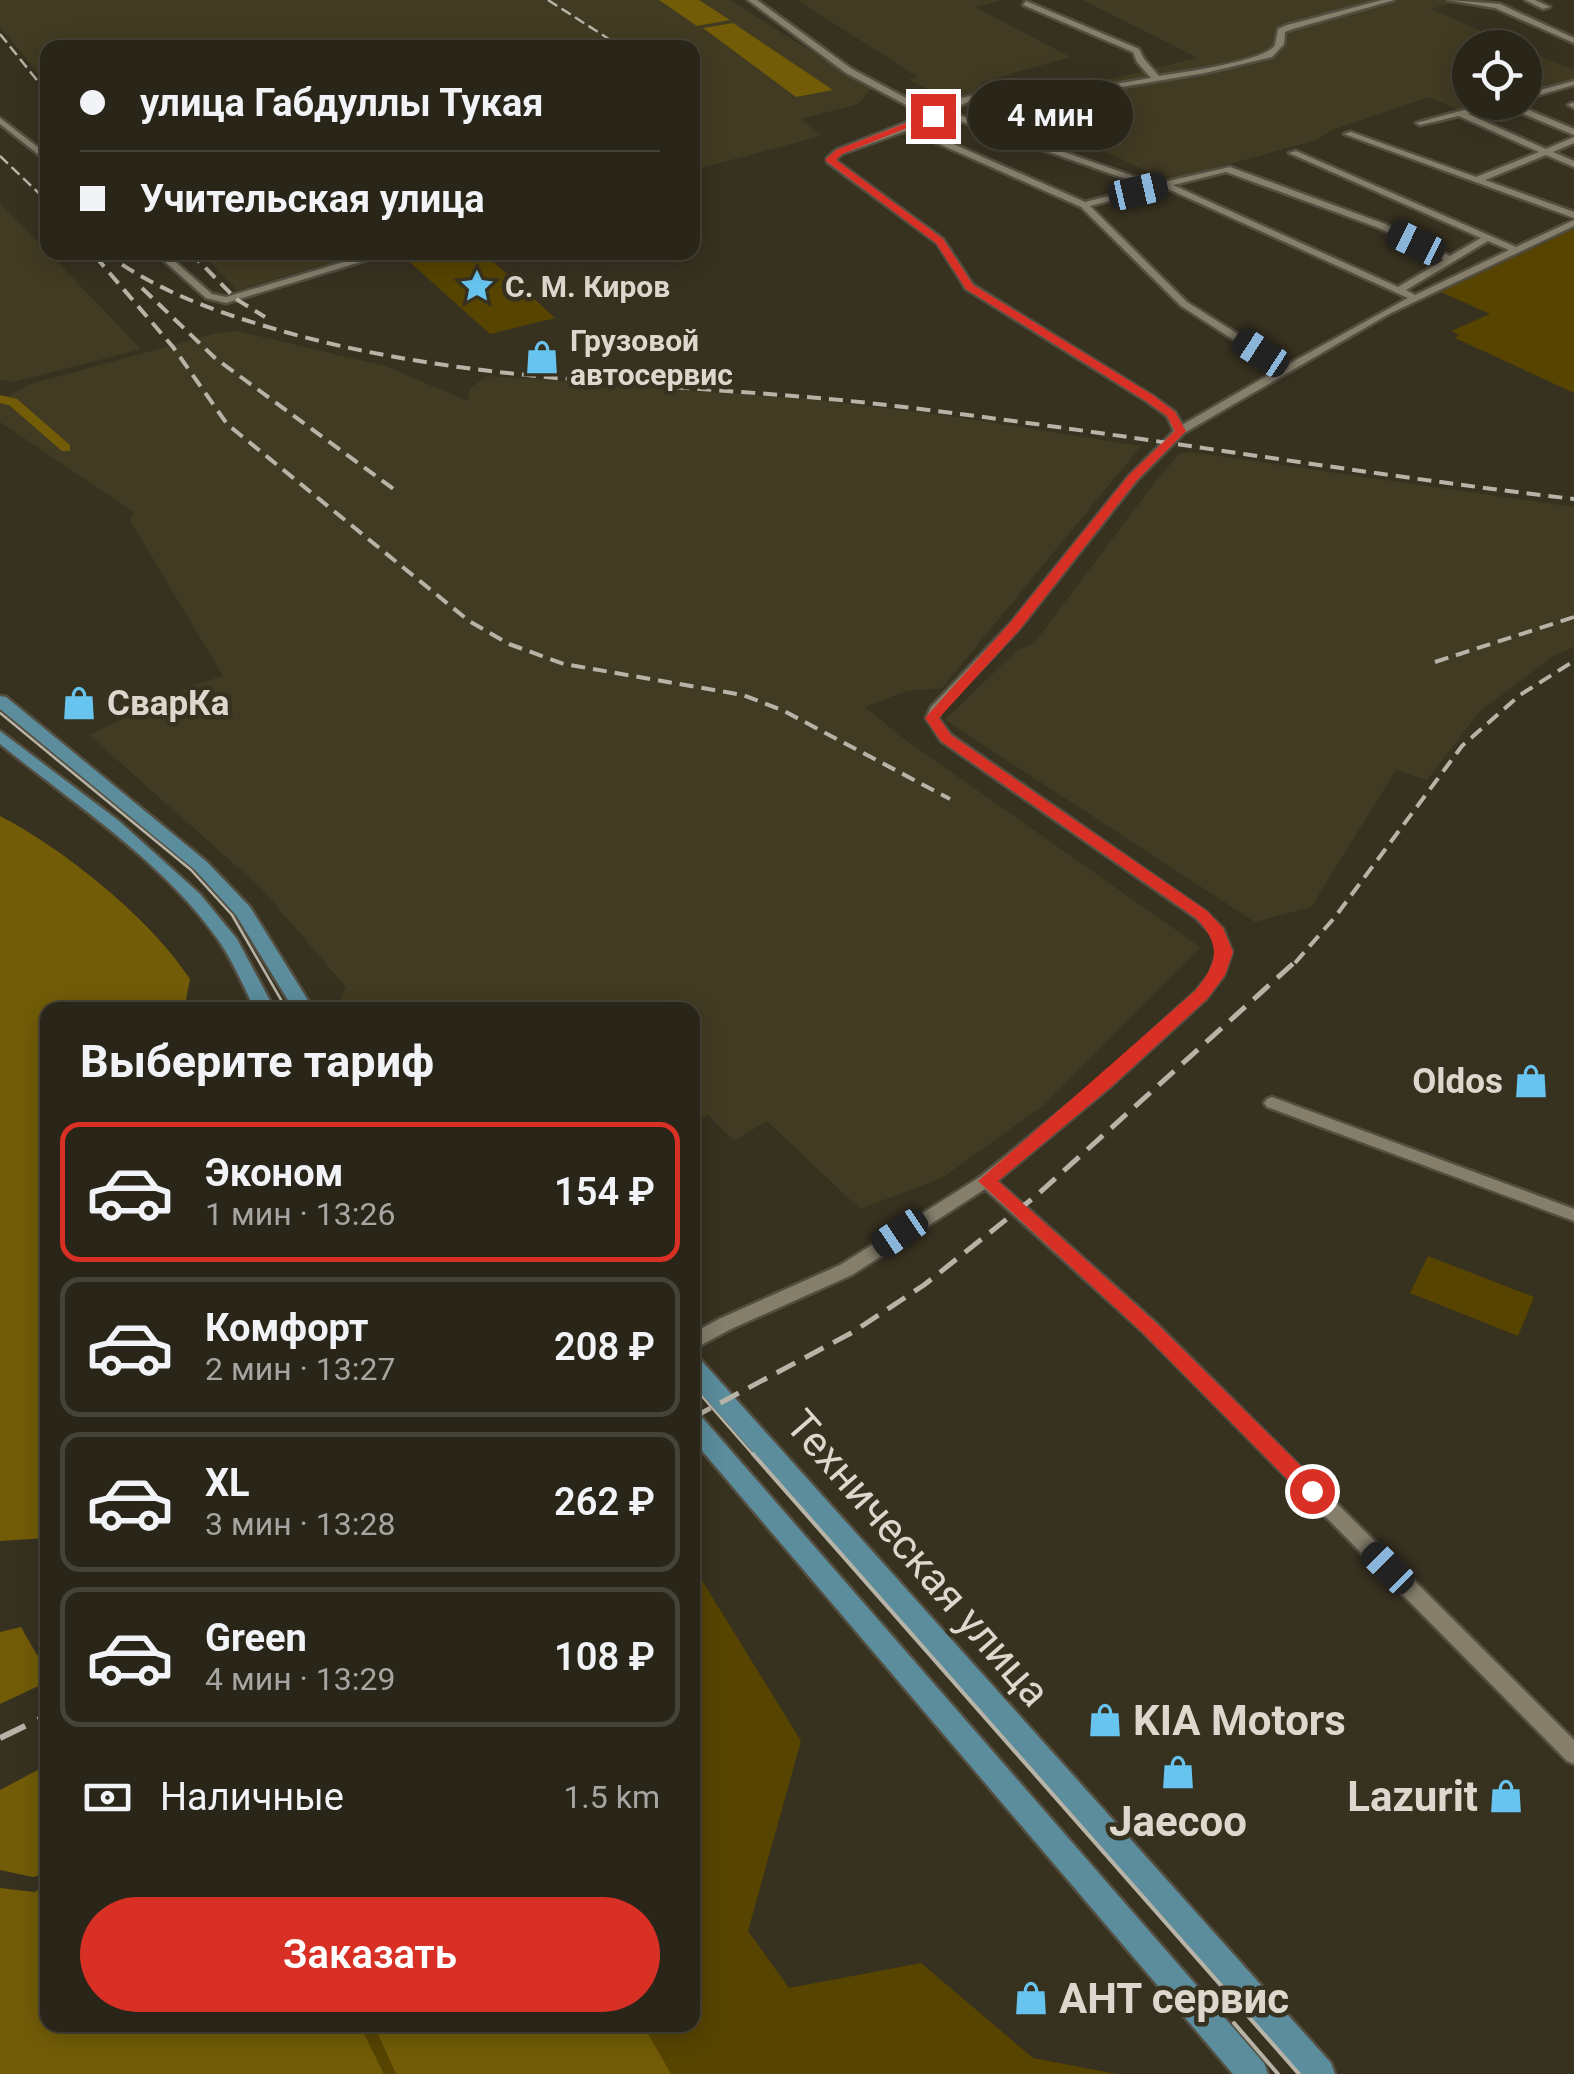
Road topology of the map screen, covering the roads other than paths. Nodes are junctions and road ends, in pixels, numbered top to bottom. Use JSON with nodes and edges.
{"nodes":[{"id":1,"x":752,"y":0,"type":"edge"},
{"id":2,"x":1390,"y":0,"type":"edge"},
{"id":3,"x":1452,"y":0,"type":"edge"},
{"id":4,"x":1529,"y":0,"type":"edge"},
{"id":5,"x":1026,"y":3,"type":"dead end"},
{"id":6,"x":1546,"y":7,"type":"dead end"},
{"id":7,"x":1574,"y":41,"type":"edge"},
{"id":8,"x":1158,"y":80,"type":"junction"},
{"id":9,"x":1574,"y":84,"type":"edge"},
{"id":10,"x":1542,"y":92,"type":"edge"},
{"id":11,"x":937,"y":114,"type":"junction"},
{"id":12,"x":1452,"y":116,"type":"edge"},
{"id":13,"x":1542,"y":119,"type":"edge"},
{"id":14,"x":0,"y":120,"type":"edge"},
{"id":15,"x":1476,"y":120,"type":"edge"},
{"id":16,"x":1420,"y":123,"type":"dead end"},
{"id":17,"x":908,"y":127,"type":"junction"},
{"id":18,"x":1574,"y":132,"type":"edge"},
{"id":19,"x":1348,"y":134,"type":"dead end"},
{"id":20,"x":1574,"y":140,"type":"edge"},
{"id":21,"x":1543,"y":150,"type":"junction"},
{"id":22,"x":1293,"y":152,"type":"dead end"},
{"id":23,"x":40,"y":153,"type":"edge"},
{"id":24,"x":1574,"y":164,"type":"edge"},
{"id":25,"x":1477,"y":180,"type":"junction"},
{"id":26,"x":1166,"y":185,"type":"junction"},
{"id":27,"x":1084,"y":204,"type":"junction"},
{"id":28,"x":1574,"y":214,"type":"edge"},
{"id":29,"x":1574,"y":223,"type":"edge"},
{"id":30,"x":1487,"y":238,"type":"junction"},
{"id":31,"x":1516,"y":250,"type":"junction"},
{"id":32,"x":167,"y":260,"type":"edge"},
{"id":33,"x":362,"y":260,"type":"edge"},
{"id":34,"x":1451,"y":260,"type":"junction"},
{"id":35,"x":1400,"y":290,"type":"junction"},
{"id":36,"x":1415,"y":298,"type":"junction"},
{"id":37,"x":1287,"y":370,"type":"junction"},
{"id":38,"x":1180,"y":431,"type":"junction"},
{"id":39,"x":0,"y":702,"type":"edge"},
{"id":40,"x":0,"y":736,"type":"edge"},
{"id":41,"x":262,"y":1002,"type":"edge"},
{"id":42,"x":299,"y":1002,"type":"edge"},
{"id":43,"x":1272,"y":1103,"type":"dead end"},
{"id":44,"x":986,"y":1181,"type":"junction"},
{"id":45,"x":1574,"y":1215,"type":"edge"},
{"id":46,"x":700,"y":1339,"type":"edge"},
{"id":47,"x":700,"y":1375,"type":"edge"},
{"id":48,"x":700,"y":1431,"type":"edge"},
{"id":49,"x":1574,"y":1754,"type":"edge"},
{"id":50,"x":1253,"y":2074,"type":"edge"},
{"id":51,"x":1320,"y":2074,"type":"edge"}],
"edges":[{"from":1,"to":11,"type":"street"},
{"from":2,"to":8,"type":"street"},
{"from":3,"to":7,"type":"street"},
{"from":4,"to":6,"type":"street"},
{"from":5,"to":8,"type":"street"},
{"from":8,"to":11,"type":"street"},
{"from":9,"to":10,"type":"street"},
{"from":11,"to":17,"type":"street"},
{"from":11,"to":26,"type":"street"},
{"from":12,"to":16,"type":"street"},
{"from":13,"to":18,"type":"street"},
{"from":14,"to":23,"type":"street"},
{"from":15,"to":21,"type":"street"},
{"from":17,"to":27,"type":"street"},
{"from":17,"to":38,"type":"street"},
{"from":19,"to":25,"type":"street"},
{"from":20,"to":21,"type":"street"},
{"from":21,"to":24,"type":"street"},
{"from":21,"to":25,"type":"street"},
{"from":22,"to":30,"type":"street"},
{"from":25,"to":28,"type":"street"},
{"from":26,"to":27,"type":"street"},
{"from":26,"to":34,"type":"street"},
{"from":26,"to":35,"type":"street"},
{"from":27,"to":37,"type":"street"},
{"from":29,"to":31,"type":"street"},
{"from":30,"to":31,"type":"street"},
{"from":30,"to":34,"type":"street"},
{"from":31,"to":36,"type":"street"},
{"from":32,"to":33,"type":"street"},
{"from":34,"to":35,"type":"street"},
{"from":35,"to":36,"type":"street"},
{"from":36,"to":37,"type":"street"},
{"from":37,"to":38,"type":"street"},
{"from":38,"to":44,"type":"street"},
{"from":39,"to":42,"type":"main road"},
{"from":40,"to":41,"type":"main road"},
{"from":43,"to":45,"type":"street"},
{"from":44,"to":46,"type":"street"},
{"from":44,"to":49,"type":"street"},
{"from":47,"to":51,"type":"main road","name":"Техническая улица"},
{"from":48,"to":50,"type":"main road"}]}
